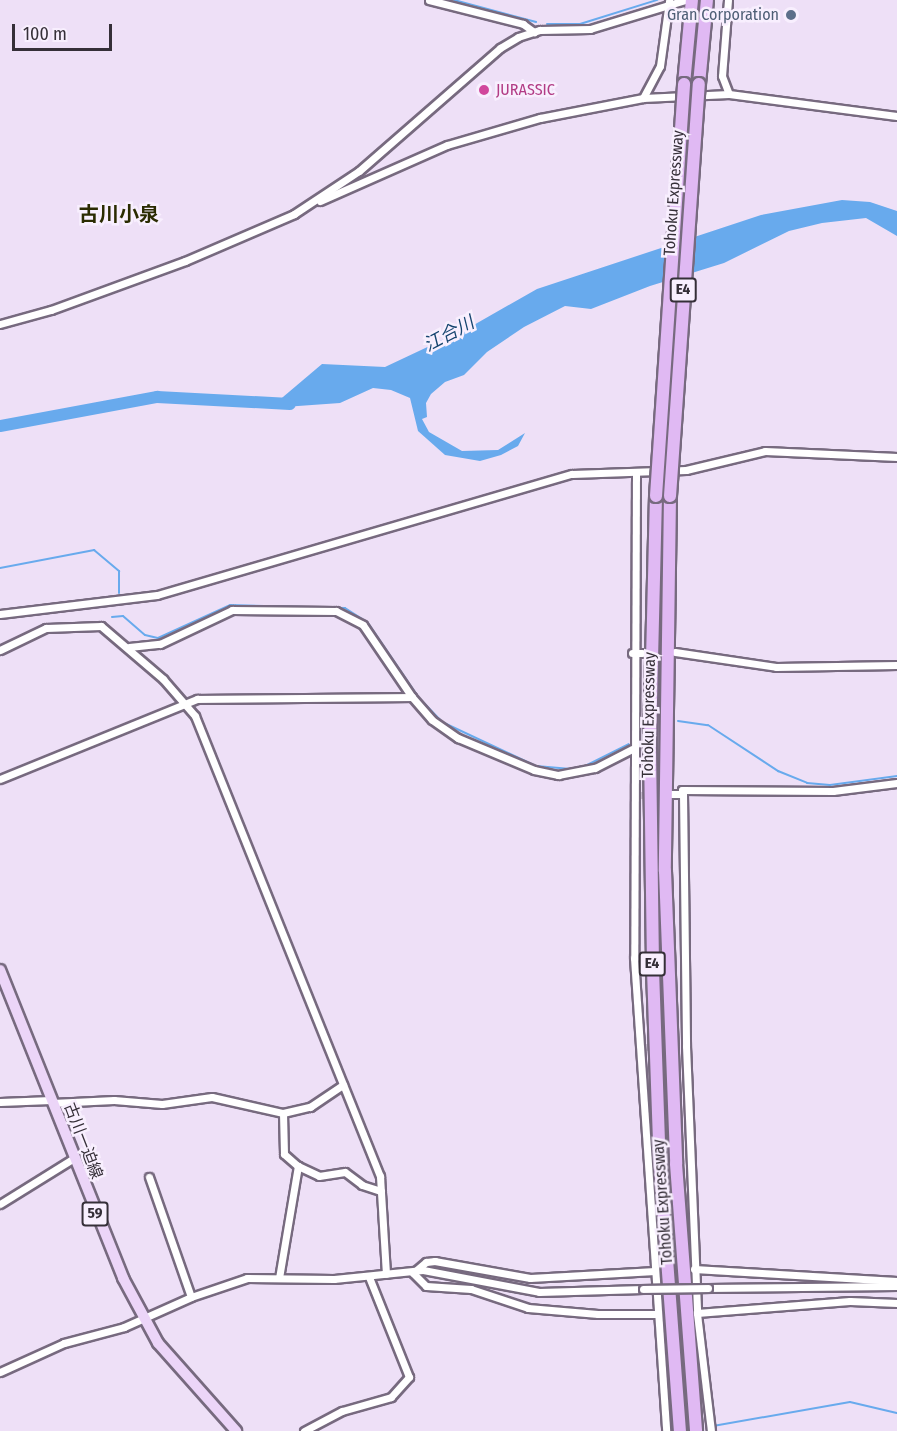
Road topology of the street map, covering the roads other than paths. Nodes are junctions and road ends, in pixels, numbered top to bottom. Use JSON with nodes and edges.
{"nodes":[{"id":1,"x":429,"y":0,"type":"edge"},
{"id":2,"x":685,"y":0,"type":"edge"},
{"id":3,"x":692,"y":0,"type":"edge"},
{"id":4,"x":707,"y":0,"type":"edge"},
{"id":5,"x":728,"y":0,"type":"edge"},
{"id":6,"x":669,"y":2,"type":"edge"},
{"id":7,"x":534,"y":32,"type":"junction"},
{"id":8,"x":729,"y":94,"type":"junction"},
{"id":9,"x":643,"y":98,"type":"junction"},
{"id":10,"x":897,"y":116,"type":"edge"},
{"id":11,"x":294,"y":214,"type":"junction"},
{"id":12,"x":0,"y":324,"type":"edge"},
{"id":13,"x":896,"y":457,"type":"edge"},
{"id":14,"x":636,"y":472,"type":"junction"},
{"id":15,"x":0,"y":614,"type":"edge"},
{"id":16,"x":129,"y":647,"type":"junction"},
{"id":17,"x":0,"y":650,"type":"edge"},
{"id":18,"x":675,"y":652,"type":"dead end"},
{"id":19,"x":632,"y":653,"type":"junction"},
{"id":20,"x":642,"y":653,"type":"dead end"},
{"id":21,"x":897,"y":665,"type":"edge"},
{"id":22,"x":412,"y":697,"type":"junction"},
{"id":23,"x":185,"y":703,"type":"junction"},
{"id":24,"x":632,"y":749,"type":"junction"},
{"id":25,"x":0,"y":778,"type":"edge"},
{"id":26,"x":897,"y":783,"type":"edge"},
{"id":27,"x":672,"y":794,"type":"tunnel mouth"},
{"id":28,"x":682,"y":794,"type":"junction"},
{"id":29,"x":0,"y":970,"type":"edge"},
{"id":30,"x":677,"y":1046,"type":"tunnel mouth"},
{"id":31,"x":686,"y":1046,"type":"junction"},
{"id":32,"x":646,"y":1047,"type":"tunnel mouth"},
{"id":33,"x":638,"y":1048,"type":"junction"},
{"id":34,"x":343,"y":1086,"type":"junction"},
{"id":35,"x":0,"y":1102,"type":"edge"},
{"id":36,"x":52,"y":1102,"type":"junction"},
{"id":37,"x":283,"y":1113,"type":"junction"},
{"id":38,"x":74,"y":1158,"type":"junction"},
{"id":39,"x":298,"y":1166,"type":"junction"},
{"id":40,"x":149,"y":1177,"type":"dead end"},
{"id":41,"x":381,"y":1191,"type":"junction"},
{"id":42,"x":0,"y":1204,"type":"edge"},
{"id":43,"x":694,"y":1269,"type":"junction"},
{"id":44,"x":655,"y":1271,"type":"junction"},
{"id":45,"x":413,"y":1273,"type":"junction"},
{"id":46,"x":386,"y":1274,"type":"junction"},
{"id":47,"x":369,"y":1277,"type":"junction"},
{"id":48,"x":279,"y":1278,"type":"junction"},
{"id":49,"x":897,"y":1281,"type":"edge"},
{"id":50,"x":897,"y":1286,"type":"edge"},
{"id":51,"x":190,"y":1297,"type":"junction"},
{"id":52,"x":897,"y":1303,"type":"edge"},
{"id":53,"x":697,"y":1313,"type":"junction"},
{"id":54,"x":658,"y":1314,"type":"junction"},
{"id":55,"x":144,"y":1318,"type":"junction"},
{"id":56,"x":0,"y":1372,"type":"edge"},
{"id":57,"x":236,"y":1431,"type":"edge"},
{"id":58,"x":304,"y":1431,"type":"edge"},
{"id":59,"x":666,"y":1431,"type":"edge"},
{"id":60,"x":680,"y":1431,"type":"edge"},
{"id":61,"x":696,"y":1431,"type":"edge"},
{"id":62,"x":711,"y":1431,"type":"edge"}],
"edges":[{"from":1,"to":7,"type":"street"},
{"from":2,"to":6,"type":"street"},
{"from":3,"to":60,"type":"highway","name":"Tohoku Expressway","number":"E4","bridge":true},
{"from":4,"to":61,"type":"highway","name":"Tohoku Expressway","number":"E4","bridge":true},
{"from":5,"to":8,"type":"street"},
{"from":6,"to":7,"type":"street"},
{"from":6,"to":9,"type":"street"},
{"from":7,"to":11,"type":"street"},
{"from":8,"to":9,"type":"street"},
{"from":8,"to":10,"type":"street"},
{"from":9,"to":11,"type":"street"},
{"from":11,"to":12,"type":"street"},
{"from":13,"to":14,"type":"street"},
{"from":14,"to":15,"type":"street"},
{"from":14,"to":19,"type":"street"},
{"from":16,"to":17,"type":"street"},
{"from":16,"to":22,"type":"street"},
{"from":16,"to":23,"type":"street"},
{"from":18,"to":21,"type":"street"},
{"from":19,"to":20,"type":"street"},
{"from":19,"to":24,"type":"street"},
{"from":22,"to":23,"type":"street"},
{"from":22,"to":24,"type":"street"},
{"from":23,"to":25,"type":"street"},
{"from":23,"to":34,"type":"street"},
{"from":24,"to":33,"type":"street"},
{"from":26,"to":28,"type":"street"},
{"from":27,"to":28,"type":"street"},
{"from":28,"to":31,"type":"street"},
{"from":29,"to":36,"type":"main road","name":"古川一迫線","number":"59"},
{"from":30,"to":31,"type":"street"},
{"from":31,"to":43,"type":"street"},
{"from":32,"to":33,"type":"street"},
{"from":33,"to":44,"type":"street"},
{"from":34,"to":37,"type":"street"},
{"from":34,"to":41,"type":"street"},
{"from":35,"to":36,"type":"street"},
{"from":36,"to":37,"type":"street"},
{"from":36,"to":38,"type":"main road","name":"古川一迫線","number":"59"},
{"from":37,"to":39,"type":"street"},
{"from":38,"to":42,"type":"street"},
{"from":38,"to":55,"type":"main road","name":"古川一迫線","number":"59"},
{"from":39,"to":41,"type":"street"},
{"from":39,"to":48,"type":"street"},
{"from":40,"to":51,"type":"street"},
{"from":41,"to":46,"type":"street"},
{"from":43,"to":49,"type":"street"},
{"from":43,"to":53,"type":"street"},
{"from":44,"to":45,"type":"street"},
{"from":44,"to":54,"type":"street"},
{"from":45,"to":46,"type":"street"},
{"from":45,"to":50,"type":"street","bridge":true},
{"from":45,"to":54,"type":"street"},
{"from":46,"to":47,"type":"street"},
{"from":47,"to":48,"type":"street"},
{"from":47,"to":58,"type":"street"},
{"from":48,"to":51,"type":"street"},
{"from":51,"to":55,"type":"street"},
{"from":52,"to":53,"type":"street"},
{"from":53,"to":62,"type":"street"},
{"from":54,"to":59,"type":"street"},
{"from":55,"to":56,"type":"street"},
{"from":55,"to":57,"type":"main road","name":"古川一迫線","number":"59"}]}
